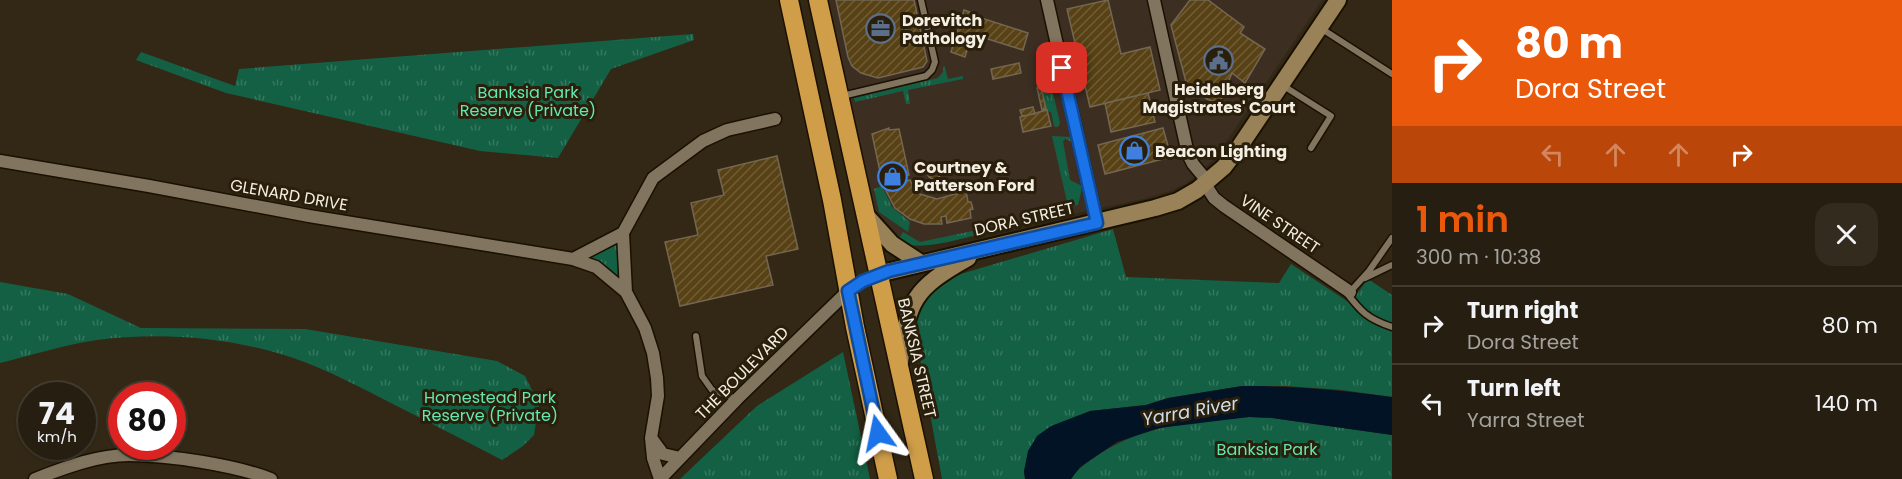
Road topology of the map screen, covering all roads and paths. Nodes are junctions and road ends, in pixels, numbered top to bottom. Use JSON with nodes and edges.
{"nodes":[{"id":1,"x":789,"y":0,"type":"edge"},
{"id":2,"x":818,"y":0,"type":"edge"},
{"id":3,"x":921,"y":0,"type":"edge"},
{"id":4,"x":1047,"y":0,"type":"edge"},
{"id":5,"x":1154,"y":0,"type":"edge"},
{"id":6,"x":1338,"y":0,"type":"edge"},
{"id":7,"x":1320,"y":28,"type":"junction"},
{"id":8,"x":1392,"y":74,"type":"edge"},
{"id":9,"x":1282,"y":84,"type":"junction"},
{"id":10,"x":840,"y":97,"type":"junction"},
{"id":11,"x":775,"y":119,"type":"dead end"},
{"id":12,"x":1311,"y":148,"type":"dead end"},
{"id":13,"x":0,"y":161,"type":"edge"},
{"id":14,"x":1207,"y":183,"type":"junction"},
{"id":15,"x":865,"y":214,"type":"junction"},
{"id":16,"x":1097,"y":223,"type":"junction"},
{"id":17,"x":623,"y":233,"type":"junction"},
{"id":18,"x":1392,"y":238,"type":"edge"},
{"id":19,"x":987,"y":247,"type":"junction"},
{"id":20,"x":573,"y":259,"type":"junction"},
{"id":21,"x":921,"y":263,"type":"junction"},
{"id":22,"x":1392,"y":265,"type":"edge"},
{"id":23,"x":878,"y":274,"type":"junction"},
{"id":24,"x":1359,"y":281,"type":"junction"},
{"id":25,"x":1345,"y":289,"type":"junction"},
{"id":26,"x":848,"y":291,"type":"junction"},
{"id":27,"x":626,"y":292,"type":"junction"},
{"id":28,"x":1392,"y":327,"type":"edge"},
{"id":29,"x":696,"y":336,"type":"dead end"},
{"id":30,"x":899,"y":366,"type":"junction"},
{"id":31,"x":737,"y":399,"type":"junction"},
{"id":32,"x":651,"y":438,"type":"junction"},
{"id":33,"x":680,"y":458,"type":"junction"},
{"id":34,"x":34,"y":479,"type":"edge"},
{"id":35,"x":271,"y":479,"type":"edge"},
{"id":36,"x":660,"y":479,"type":"edge"},
{"id":37,"x":888,"y":479,"type":"edge"},
{"id":38,"x":924,"y":479,"type":"edge"}],
"edges":[{"from":1,"to":26,"type":"highway"},
{"from":2,"to":10,"type":"highway","name":"BANKSIA STREET"},
{"from":3,"to":10,"type":"lane"},
{"from":4,"to":16,"type":"street"},
{"from":5,"to":14,"type":"street","name":"VINE STREET"},
{"from":6,"to":7,"type":"main road","name":"DORA STREET"},
{"from":7,"to":8,"type":"lane"},
{"from":7,"to":9,"type":"main road","name":"DORA STREET"},
{"from":9,"to":12,"type":"lane"},
{"from":9,"to":14,"type":"main road","name":"DORA STREET"},
{"from":10,"to":15,"type":"highway","name":"BANKSIA STREET"},
{"from":11,"to":17,"type":"street"},
{"from":13,"to":20,"type":"street","name":"GLENARD DRIVE"},
{"from":14,"to":16,"type":"main road","name":"DORA STREET"},
{"from":14,"to":25,"type":"street","name":"VINE STREET"},
{"from":15,"to":21,"type":"main road"},
{"from":15,"to":23,"type":"highway","name":"BANKSIA STREET"},
{"from":16,"to":19,"type":"main road","name":"DORA STREET"},
{"from":17,"to":20,"type":"street"},
{"from":17,"to":27,"type":"street","name":"GLENARD DRIVE"},
{"from":18,"to":24,"type":"lane"},
{"from":19,"to":21,"type":"main road","name":"DORA STREET"},
{"from":19,"to":30,"type":"main road"},
{"from":20,"to":27,"type":"street","name":"GLENARD DRIVE"},
{"from":21,"to":23,"type":"main road","name":"DORA STREET"},
{"from":22,"to":24,"type":"lane"},
{"from":23,"to":26,"type":"highway","name":"DORA STREET"},
{"from":23,"to":30,"type":"highway","name":"BANKSIA STREET"},
{"from":24,"to":25,"type":"lane"},
{"from":25,"to":28,"type":"lane","name":"VINE STREET"},
{"from":26,"to":31,"type":"street","name":"THE BOULEVARD"},
{"from":26,"to":37,"type":"highway"},
{"from":27,"to":32,"type":"street","name":"GLENARD DRIVE"},
{"from":29,"to":31,"type":"lane"},
{"from":30,"to":38,"type":"highway","name":"BANKSIA STREET"},
{"from":31,"to":33,"type":"street","name":"THE BOULEVARD"},
{"from":32,"to":33,"type":"street"},
{"from":32,"to":36,"type":"street","name":"GLENARD DRIVE"},
{"from":33,"to":36,"type":"street","name":"THE BOULEVARD"},
{"from":34,"to":35,"type":"street"}]}
